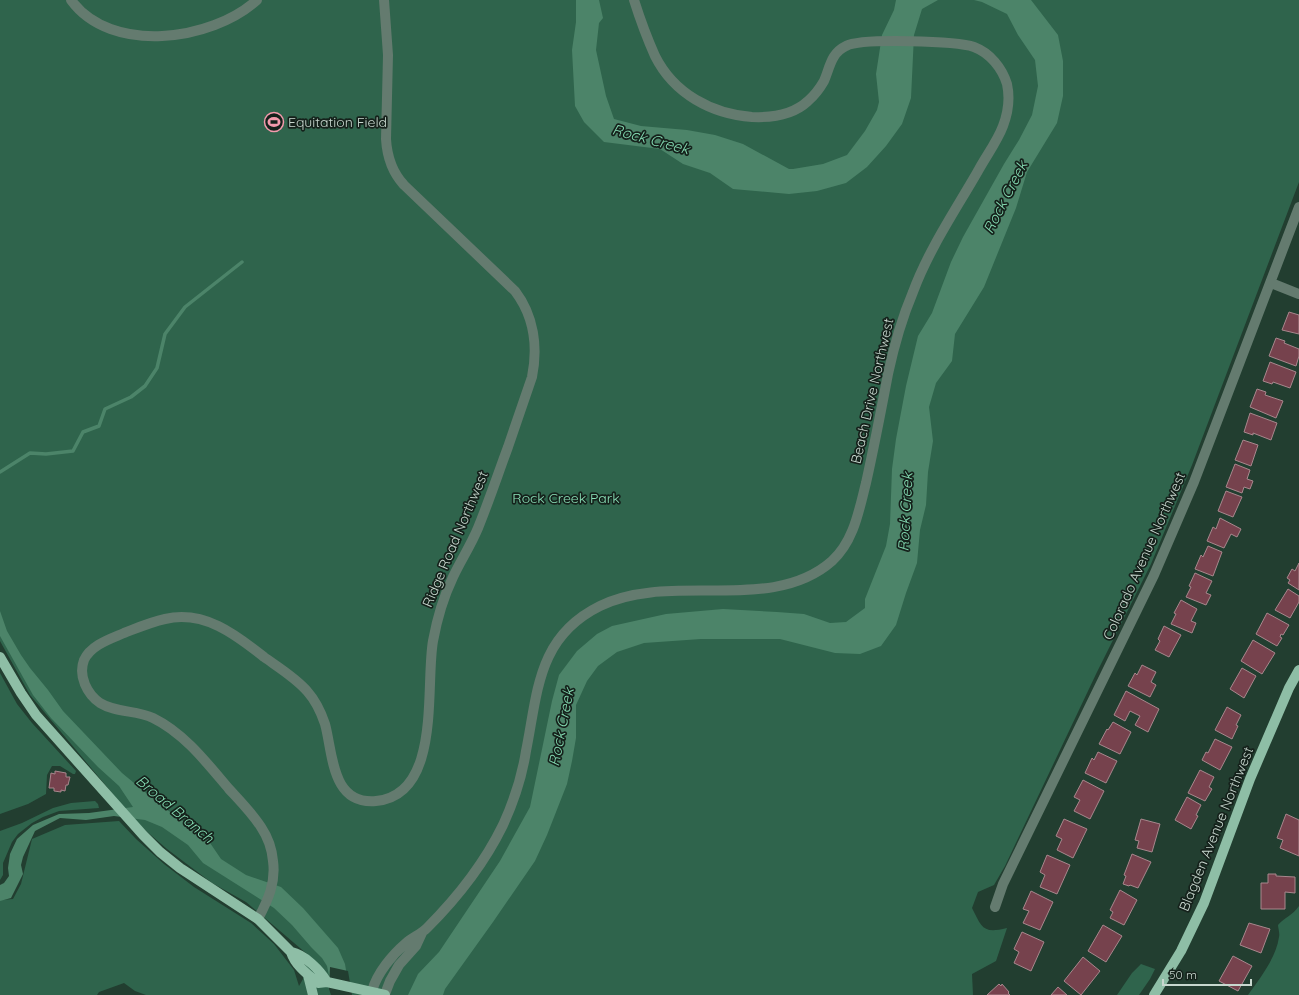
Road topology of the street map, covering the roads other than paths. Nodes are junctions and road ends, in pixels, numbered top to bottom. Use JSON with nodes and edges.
{"nodes":[{"id":1,"x":71,"y":0,"type":"edge"},
{"id":2,"x":257,"y":0,"type":"edge"},
{"id":3,"x":384,"y":0,"type":"edge"},
{"id":4,"x":634,"y":0,"type":"edge"},
{"id":5,"x":1299,"y":207,"type":"edge"},
{"id":6,"x":1271,"y":283,"type":"junction"},
{"id":7,"x":1299,"y":294,"type":"edge"},
{"id":8,"x":0,"y":657,"type":"edge"},
{"id":9,"x":1299,"y":670,"type":"edge"},
{"id":10,"x":995,"y":907,"type":"dead end"},
{"id":11,"x":258,"y":919,"type":"junction"},
{"id":12,"x":422,"y":933,"type":"junction"},
{"id":13,"x":291,"y":952,"type":"junction"},
{"id":14,"x":308,"y":975,"type":"junction"},
{"id":15,"x":328,"y":983,"type":"junction"},
{"id":16,"x":371,"y":993,"type":"edge"},
{"id":17,"x":313,"y":995,"type":"edge"},
{"id":18,"x":385,"y":995,"type":"edge"},
{"id":19,"x":1154,"y":995,"type":"edge"}],
"edges":[{"from":1,"to":2,"type":"street"},
{"from":3,"to":11,"type":"street","name":"Ridge Road Northwest"},
{"from":4,"to":12,"type":"street","name":"Beach Drive Northwest"},
{"from":5,"to":6,"type":"street","name":"Colorado Avenue Northwest"},
{"from":6,"to":7,"type":"street"},
{"from":6,"to":10,"type":"street","name":"Colorado Avenue Northwest"},
{"from":8,"to":11,"type":"main road"},
{"from":9,"to":19,"type":"main road","name":"Blagden Avenue Northwest"},
{"from":11,"to":13,"type":"main road"},
{"from":12,"to":16,"type":"street","name":"Beach Drive Northwest"},
{"from":12,"to":18,"type":"street","name":"Beach Drive Northwest"},
{"from":13,"to":14,"type":"main road"},
{"from":13,"to":15,"type":"main road"},
{"from":14,"to":15,"type":"main road"},
{"from":14,"to":17,"type":"main road"},
{"from":15,"to":16,"type":"main road"},
{"from":16,"to":18,"type":"main road"}]}
